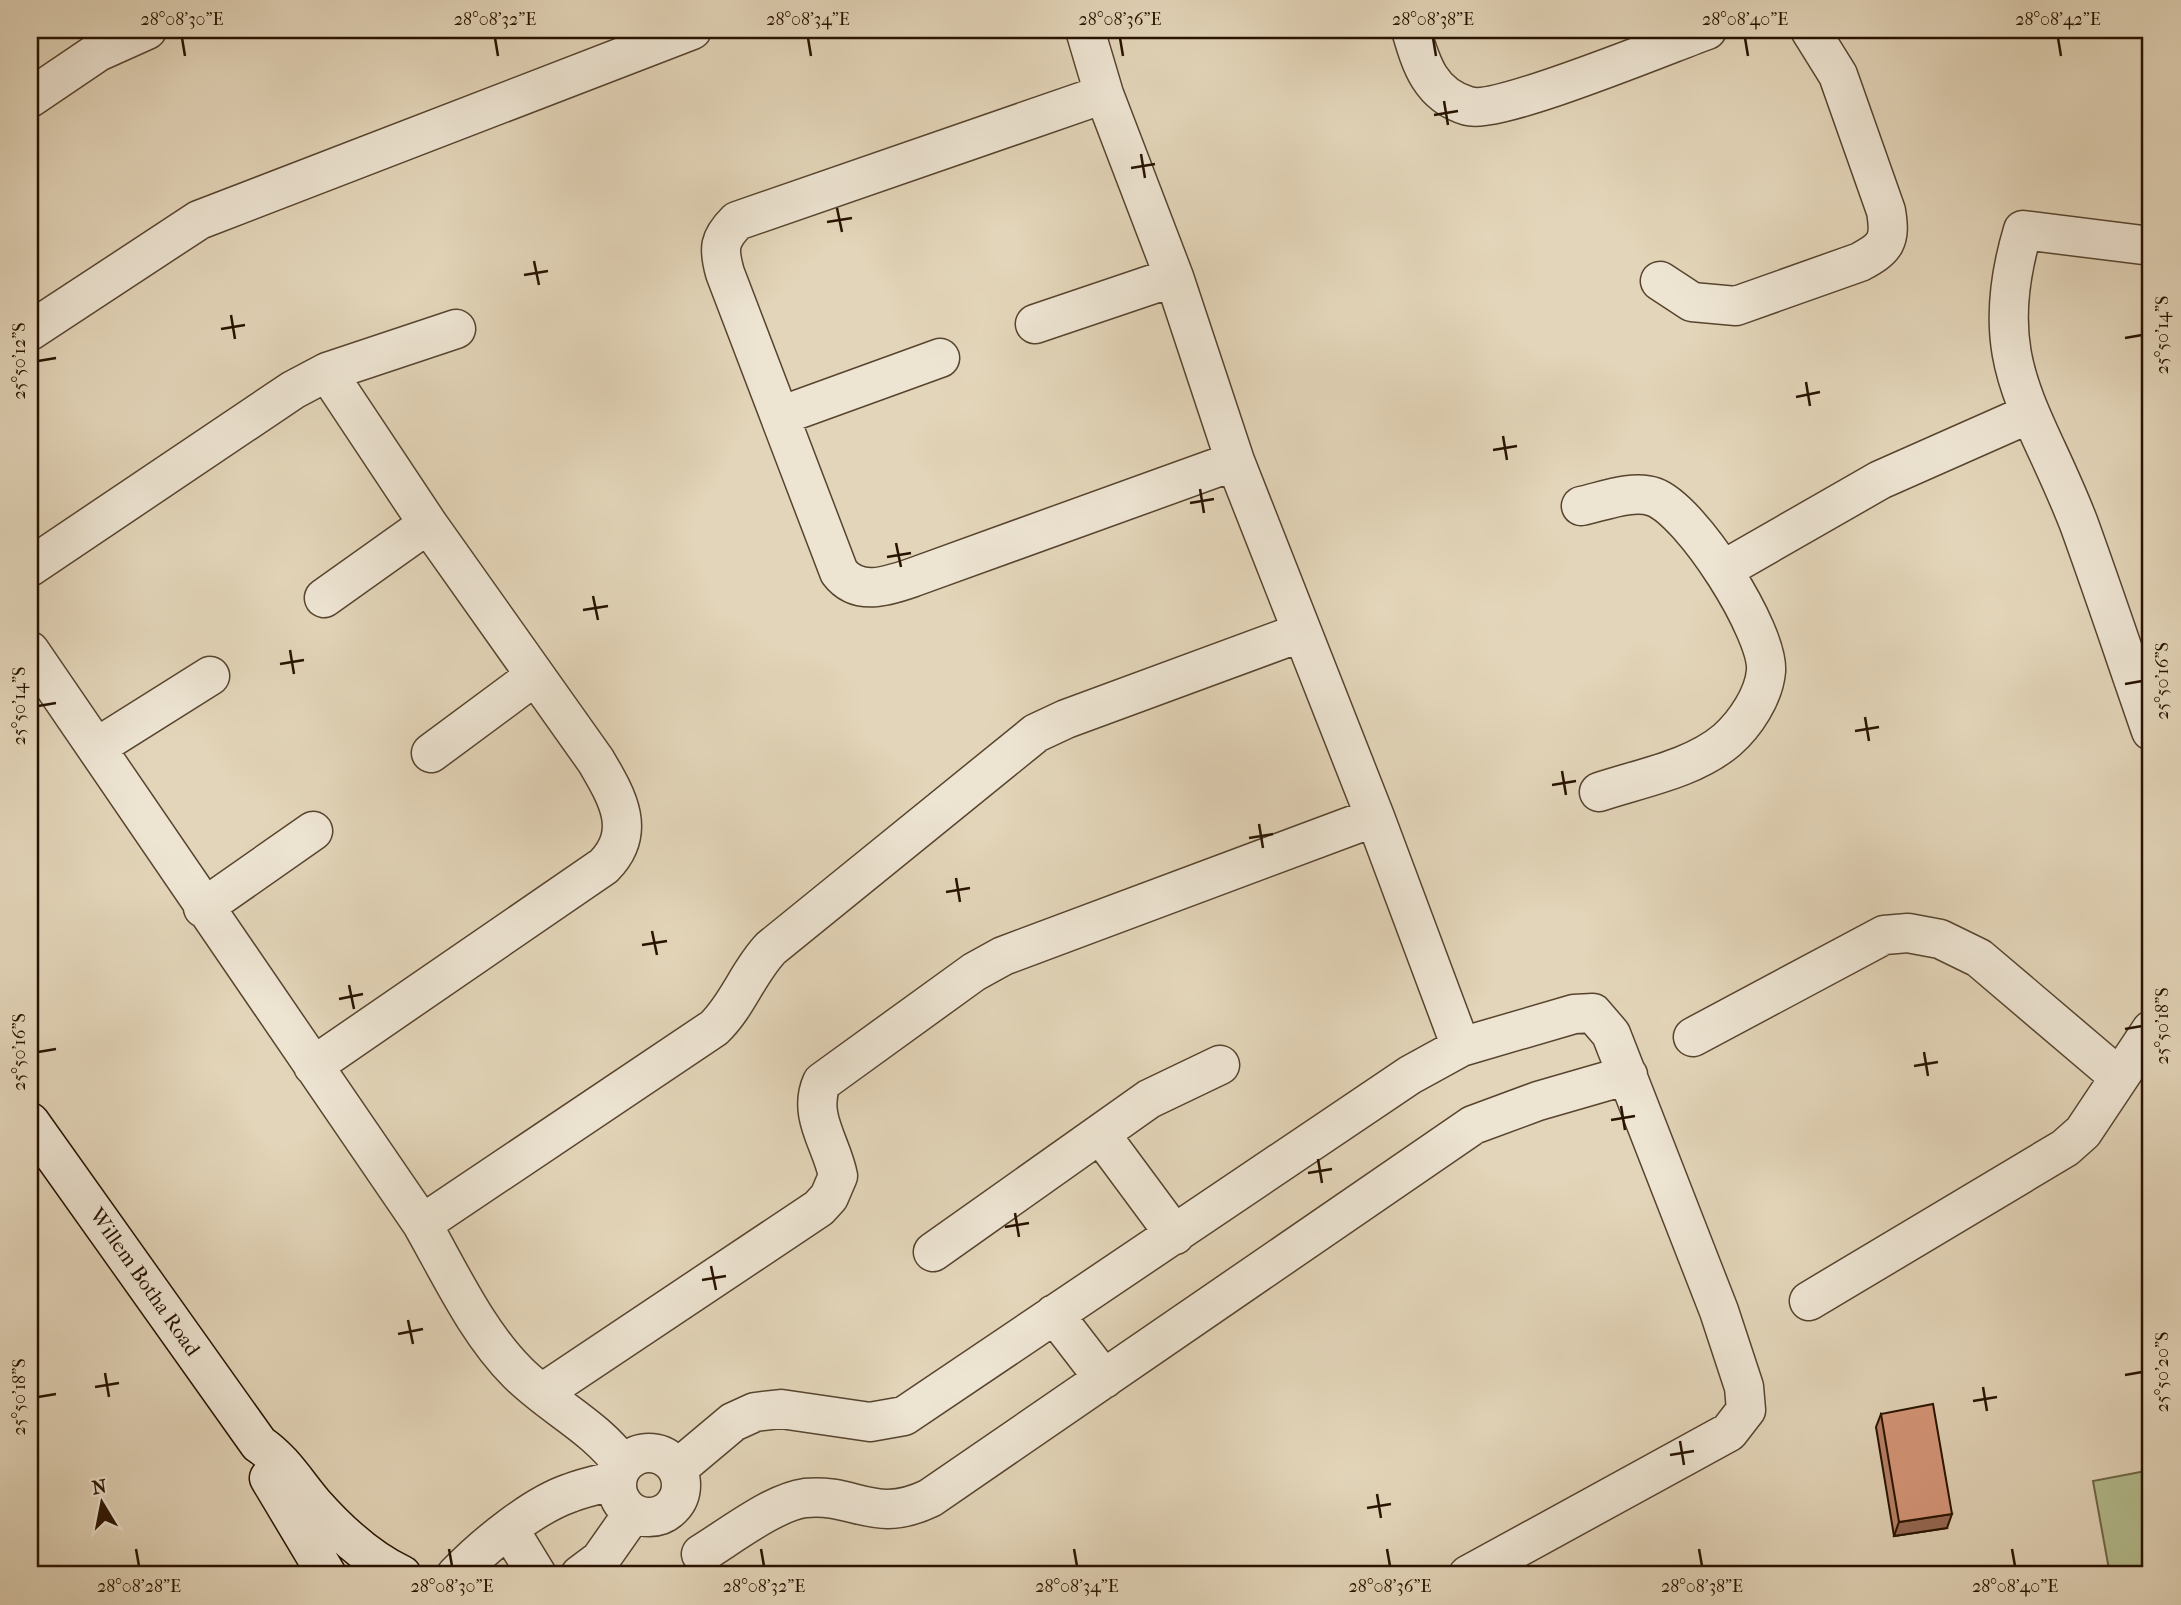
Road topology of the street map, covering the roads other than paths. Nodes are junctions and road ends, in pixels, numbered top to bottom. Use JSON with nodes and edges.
{"nodes":[{"id":1,"x":147,"y":30,"type":"edge"},
{"id":2,"x":692,"y":30,"type":"edge"},
{"id":3,"x":1085,"y":30,"type":"edge"},
{"id":4,"x":1410,"y":30,"type":"edge"},
{"id":5,"x":1707,"y":30,"type":"edge"},
{"id":6,"x":1810,"y":30,"type":"edge"},
{"id":7,"x":1104,"y":94,"type":"junction"},
{"id":8,"x":30,"y":98,"type":"edge"},
{"id":9,"x":2151,"y":246,"type":"edge"},
{"id":10,"x":1174,"y":277,"type":"junction"},
{"id":11,"x":1660,"y":281,"type":"dead end"},
{"id":12,"x":1035,"y":324,"type":"dead end"},
{"id":13,"x":456,"y":329,"type":"dead end"},
{"id":14,"x":30,"y":331,"type":"edge"},
{"id":15,"x":940,"y":358,"type":"dead end"},
{"id":16,"x":327,"y":372,"type":"junction"},
{"id":17,"x":2029,"y":414,"type":"junction"},
{"id":18,"x":780,"y":416,"type":"junction"},
{"id":19,"x":1235,"y":461,"type":"junction"},
{"id":20,"x":1580,"y":506,"type":"dead end"},
{"id":21,"x":428,"y":524,"type":"junction"},
{"id":22,"x":30,"y":567,"type":"edge"},
{"id":23,"x":1723,"y":570,"type":"junction"},
{"id":24,"x":324,"y":598,"type":"dead end"},
{"id":25,"x":1302,"y":632,"type":"junction"},
{"id":26,"x":30,"y":651,"type":"edge"},
{"id":27,"x":210,"y":676,"type":"dead end"},
{"id":28,"x":535,"y":676,"type":"junction"},
{"id":29,"x":2151,"y":731,"type":"edge"},
{"id":30,"x":97,"y":747,"type":"junction"},
{"id":31,"x":431,"y":753,"type":"dead end"},
{"id":32,"x":1599,"y":792,"type":"dead end"},
{"id":33,"x":1376,"y":817,"type":"junction"},
{"id":34,"x":313,"y":831,"type":"dead end"},
{"id":35,"x":203,"y":908,"type":"junction"},
{"id":36,"x":2151,"y":1030,"type":"edge"},
{"id":37,"x":1693,"y":1037,"type":"dead end"},
{"id":38,"x":1461,"y":1047,"type":"junction"},
{"id":39,"x":1220,"y":1065,"type":"dead end"},
{"id":40,"x":313,"y":1066,"type":"junction"},
{"id":41,"x":1628,"y":1075,"type":"junction"},
{"id":42,"x":2119,"y":1077,"type":"junction"},
{"id":43,"x":30,"y":1122,"type":"edge"},
{"id":44,"x":1101,"y":1135,"type":"junction"},
{"id":45,"x":422,"y":1224,"type":"junction"},
{"id":46,"x":1175,"y":1235,"type":"junction"},
{"id":47,"x":933,"y":1252,"type":"dead end"},
{"id":48,"x":1810,"y":1301,"type":"dead end"},
{"id":49,"x":1054,"y":1314,"type":"junction"},
{"id":50,"x":1104,"y":1379,"type":"junction"},
{"id":51,"x":542,"y":1393,"type":"junction"},
{"id":52,"x":259,"y":1444,"type":"junction"},
{"id":53,"x":677,"y":1469,"type":"junction"},
{"id":54,"x":624,"y":1486,"type":"junction"},
{"id":55,"x":672,"y":1507,"type":"junction"},
{"id":56,"x":509,"y":1529,"type":"junction"},
{"id":57,"x":707,"y":1564,"type":"edge"},
{"id":58,"x":327,"y":1575,"type":"edge"},
{"id":59,"x":402,"y":1575,"type":"edge"},
{"id":60,"x":456,"y":1575,"type":"edge"},
{"id":61,"x":537,"y":1575,"type":"edge"},
{"id":62,"x":580,"y":1575,"type":"edge"},
{"id":63,"x":1468,"y":1575,"type":"edge"}],
"edges":[{"from":1,"to":8,"type":"street"},
{"from":2,"to":14,"type":"street"},
{"from":3,"to":7,"type":"street"},
{"from":4,"to":5,"type":"street"},
{"from":6,"to":11,"type":"street"},
{"from":7,"to":10,"type":"street"},
{"from":7,"to":18,"type":"street"},
{"from":9,"to":17,"type":"street"},
{"from":10,"to":12,"type":"street"},
{"from":10,"to":19,"type":"street"},
{"from":13,"to":16,"type":"street"},
{"from":15,"to":18,"type":"street"},
{"from":16,"to":21,"type":"street"},
{"from":16,"to":22,"type":"street"},
{"from":17,"to":23,"type":"street"},
{"from":17,"to":29,"type":"street"},
{"from":18,"to":19,"type":"street"},
{"from":19,"to":25,"type":"street"},
{"from":20,"to":23,"type":"street"},
{"from":21,"to":24,"type":"street"},
{"from":21,"to":28,"type":"street"},
{"from":23,"to":32,"type":"street"},
{"from":25,"to":33,"type":"street"},
{"from":25,"to":45,"type":"street"},
{"from":26,"to":30,"type":"street"},
{"from":27,"to":30,"type":"street"},
{"from":28,"to":31,"type":"street"},
{"from":28,"to":40,"type":"street"},
{"from":30,"to":35,"type":"street"},
{"from":33,"to":38,"type":"street"},
{"from":33,"to":51,"type":"street"},
{"from":34,"to":35,"type":"street"},
{"from":35,"to":40,"type":"street"},
{"from":36,"to":42,"type":"street"},
{"from":37,"to":42,"type":"street"},
{"from":38,"to":41,"type":"street"},
{"from":38,"to":46,"type":"street"},
{"from":39,"to":44,"type":"street"},
{"from":40,"to":45,"type":"street"},
{"from":41,"to":50,"type":"street"},
{"from":41,"to":63,"type":"street"},
{"from":42,"to":48,"type":"street"},
{"from":43,"to":52,"type":"street","name":"Willem Botha Road"},
{"from":44,"to":46,"type":"street"},
{"from":44,"to":47,"type":"street"},
{"from":45,"to":51,"type":"street"},
{"from":46,"to":49,"type":"street"},
{"from":49,"to":50,"type":"street"},
{"from":49,"to":53,"type":"street"},
{"from":50,"to":57,"type":"street"},
{"from":51,"to":54,"type":"street"},
{"from":52,"to":58,"type":"street","name":"Willem Botha Road"},
{"from":52,"to":59,"type":"street","name":"Willem Botha Road"},
{"from":53,"to":54,"type":"street"},
{"from":53,"to":55,"type":"street"},
{"from":54,"to":55,"type":"street"},
{"from":54,"to":56,"type":"street"},
{"from":54,"to":62,"type":"street"},
{"from":55,"to":57,"type":"street"},
{"from":56,"to":60,"type":"street"},
{"from":56,"to":61,"type":"street"}]}
